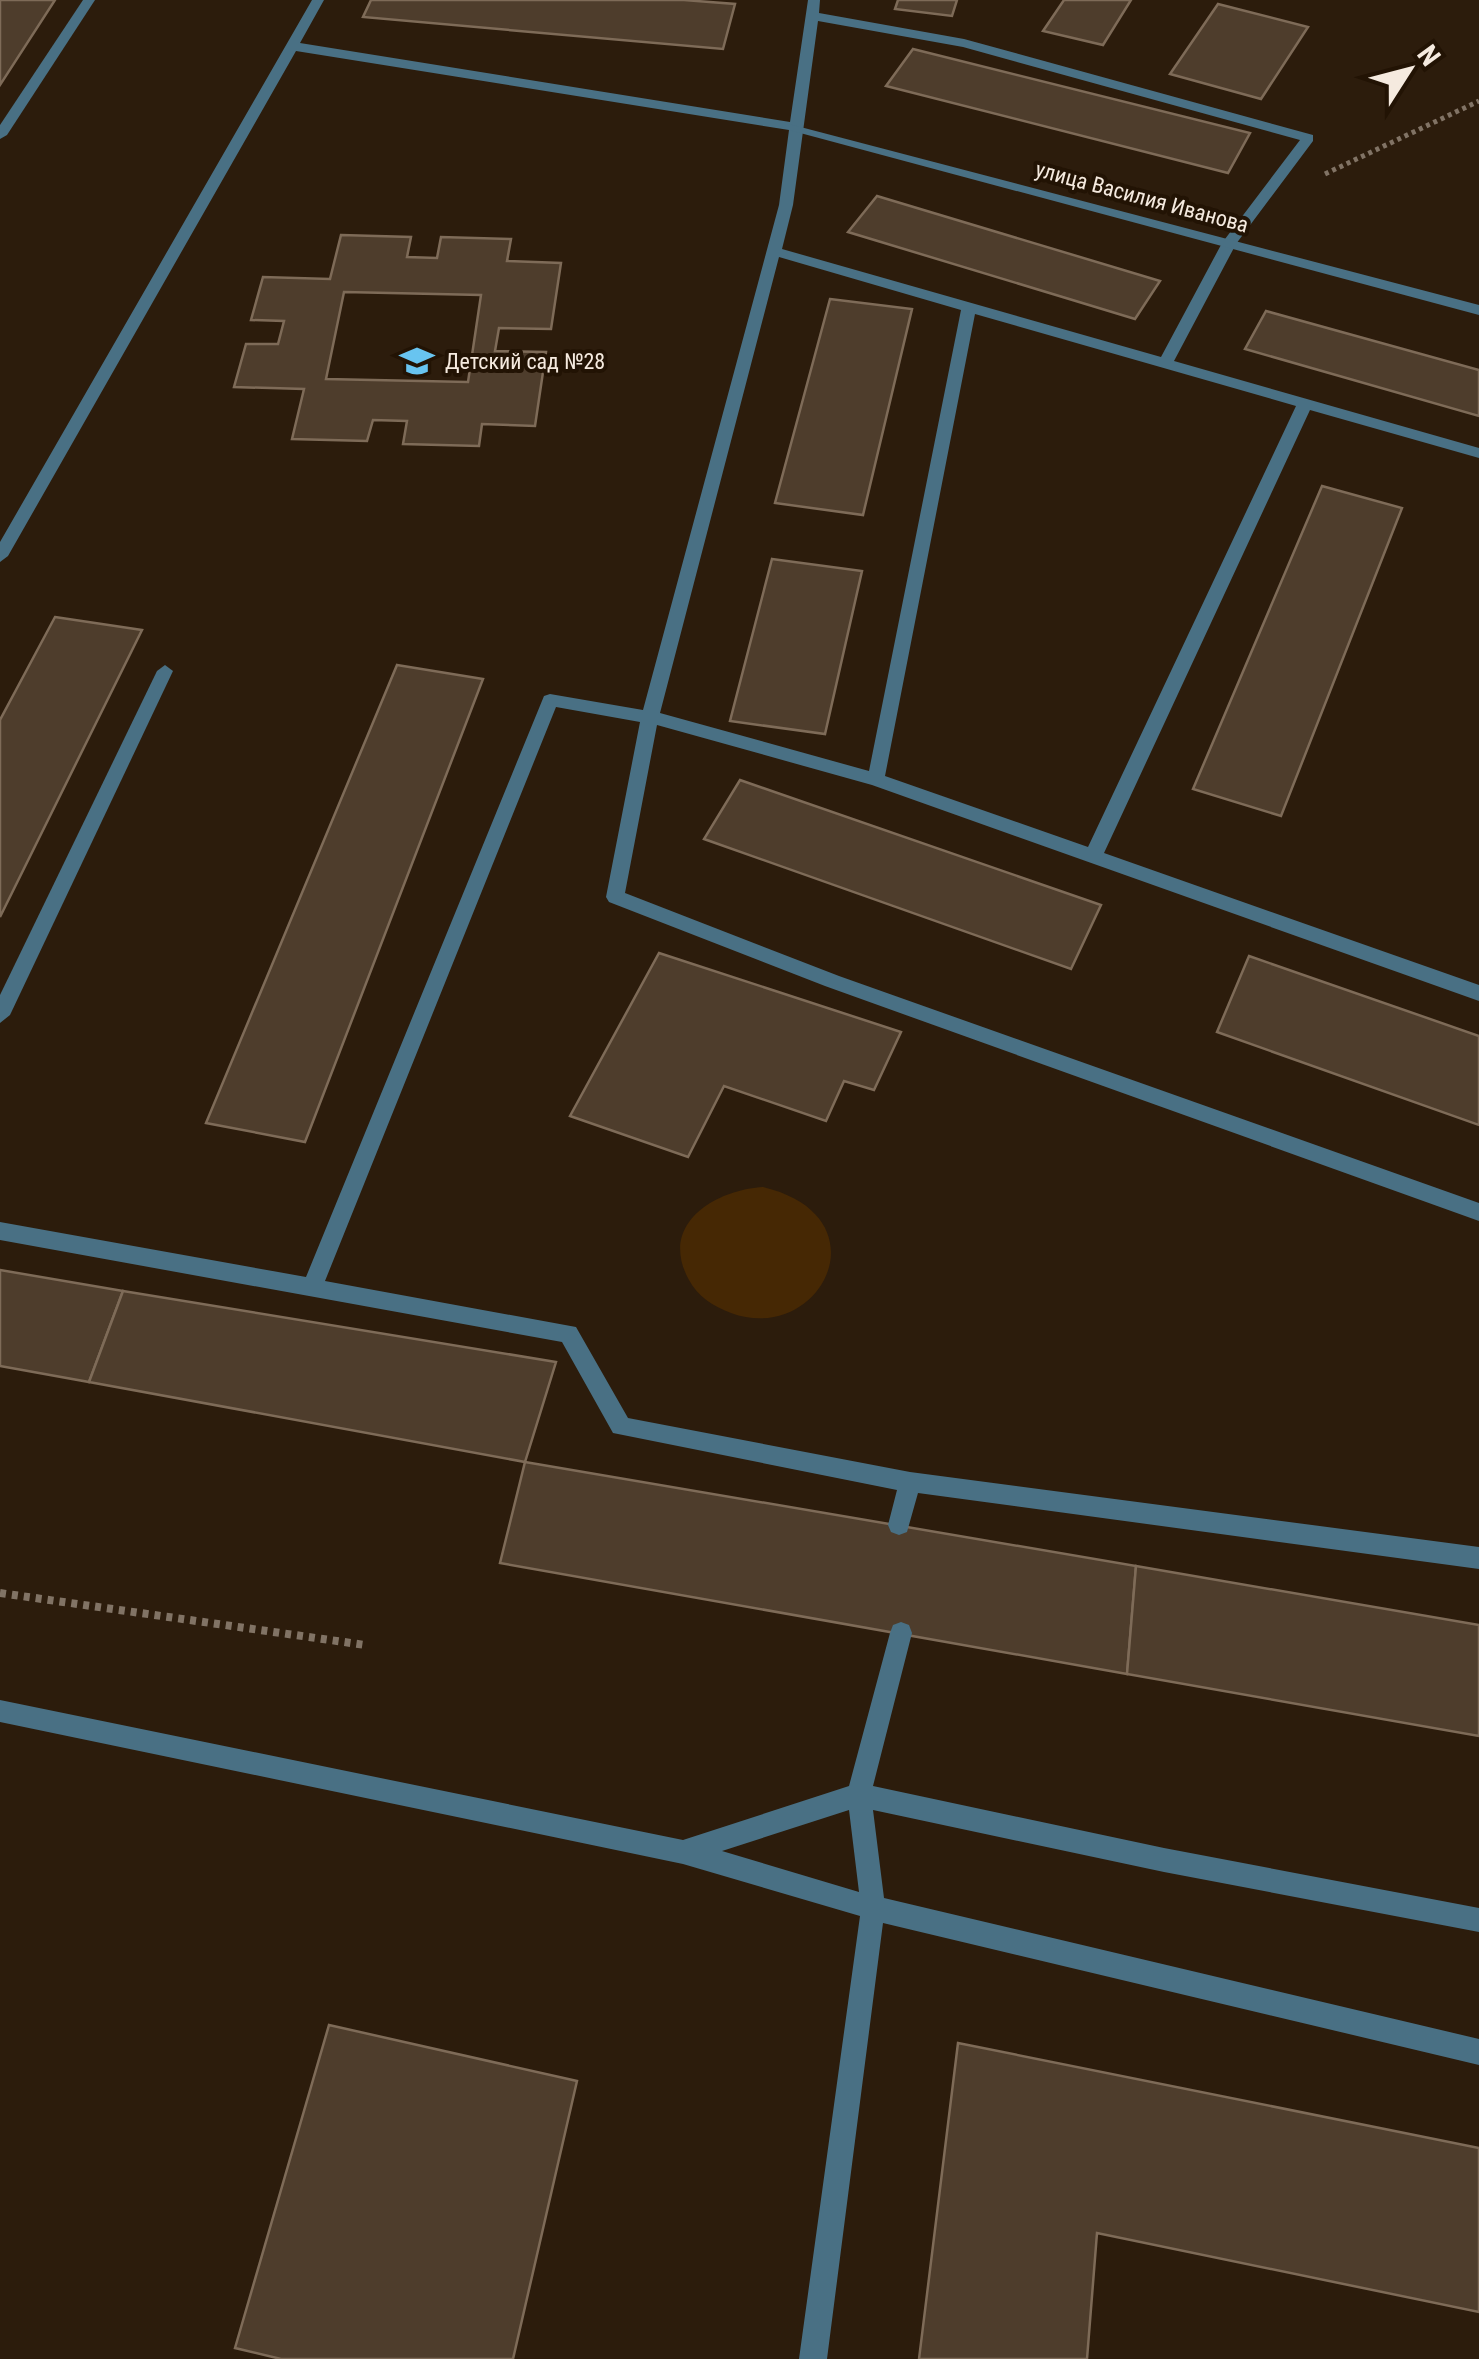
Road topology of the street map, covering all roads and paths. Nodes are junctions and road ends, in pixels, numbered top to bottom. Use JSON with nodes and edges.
{"nodes":[{"id":1,"x":89,"y":0,"type":"edge"},
{"id":2,"x":318,"y":0,"type":"edge"},
{"id":3,"x":813,"y":8,"type":"edge"},
{"id":4,"x":292,"y":46,"type":"junction"},
{"id":5,"x":1479,"y":101,"type":"edge"},
{"id":6,"x":794,"y":127,"type":"junction"},
{"id":7,"x":0,"y":135,"type":"edge"},
{"id":8,"x":1324,"y":174,"type":"dead end"},
{"id":9,"x":1229,"y":243,"type":"junction"},
{"id":10,"x":773,"y":250,"type":"junction"},
{"id":11,"x":969,"y":307,"type":"junction"},
{"id":12,"x":1479,"y":310,"type":"edge"},
{"id":13,"x":1164,"y":363,"type":"junction"},
{"id":14,"x":1304,"y":403,"type":"junction"},
{"id":15,"x":1479,"y":454,"type":"edge"},
{"id":16,"x":0,"y":556,"type":"edge"},
{"id":17,"x":165,"y":671,"type":"dead end"},
{"id":18,"x":650,"y":716,"type":"junction"},
{"id":19,"x":876,"y":779,"type":"junction"},
{"id":20,"x":1094,"y":856,"type":"junction"},
{"id":21,"x":1479,"y":993,"type":"edge"},
{"id":22,"x":0,"y":1015,"type":"edge"},
{"id":23,"x":1479,"y":1212,"type":"edge"},
{"id":24,"x":0,"y":1232,"type":"edge"},
{"id":25,"x":312,"y":1288,"type":"junction"},
{"id":26,"x":910,"y":1482,"type":"junction"},
{"id":27,"x":899,"y":1525,"type":"dead end"},
{"id":28,"x":1479,"y":1558,"type":"edge"},
{"id":29,"x":0,"y":1594,"type":"edge"},
{"id":30,"x":901,"y":1633,"type":"dead end"},
{"id":31,"x":365,"y":1645,"type":"dead end"},
{"id":32,"x":0,"y":1712,"type":"edge"},
{"id":33,"x":860,"y":1795,"type":"junction"},
{"id":34,"x":684,"y":1852,"type":"junction"},
{"id":35,"x":873,"y":1908,"type":"junction"},
{"id":36,"x":1479,"y":1920,"type":"edge"},
{"id":37,"x":1479,"y":2052,"type":"edge"},
{"id":38,"x":814,"y":2359,"type":"edge"}],
"edges":[{"from":1,"to":7,"type":"street"},
{"from":2,"to":4,"type":"street"},
{"from":3,"to":6,"type":"street"},
{"from":3,"to":9,"type":"street"},
{"from":4,"to":6,"type":"street","name":"улица Василия Иванова"},
{"from":4,"to":16,"type":"street"},
{"from":5,"to":8,"type":"path"},
{"from":6,"to":9,"type":"street","name":"улица Василия Иванова"},
{"from":6,"to":10,"type":"street"},
{"from":9,"to":12,"type":"street","name":"улица Василия Иванова"},
{"from":9,"to":13,"type":"street"},
{"from":10,"to":11,"type":"street"},
{"from":10,"to":18,"type":"street"},
{"from":11,"to":13,"type":"street"},
{"from":11,"to":19,"type":"street"},
{"from":13,"to":14,"type":"street"},
{"from":14,"to":15,"type":"street"},
{"from":14,"to":20,"type":"street"},
{"from":17,"to":22,"type":"street"},
{"from":18,"to":19,"type":"street"},
{"from":18,"to":23,"type":"street"},
{"from":18,"to":25,"type":"street"},
{"from":19,"to":20,"type":"street"},
{"from":20,"to":21,"type":"street"},
{"from":24,"to":25,"type":"street"},
{"from":25,"to":26,"type":"street"},
{"from":26,"to":27,"type":"street"},
{"from":26,"to":28,"type":"street"},
{"from":29,"to":31,"type":"path"},
{"from":30,"to":33,"type":"street"},
{"from":32,"to":34,"type":"street"},
{"from":33,"to":34,"type":"street"},
{"from":33,"to":35,"type":"street"},
{"from":33,"to":36,"type":"street"},
{"from":34,"to":35,"type":"street"},
{"from":35,"to":37,"type":"street"},
{"from":35,"to":38,"type":"street"}]}
